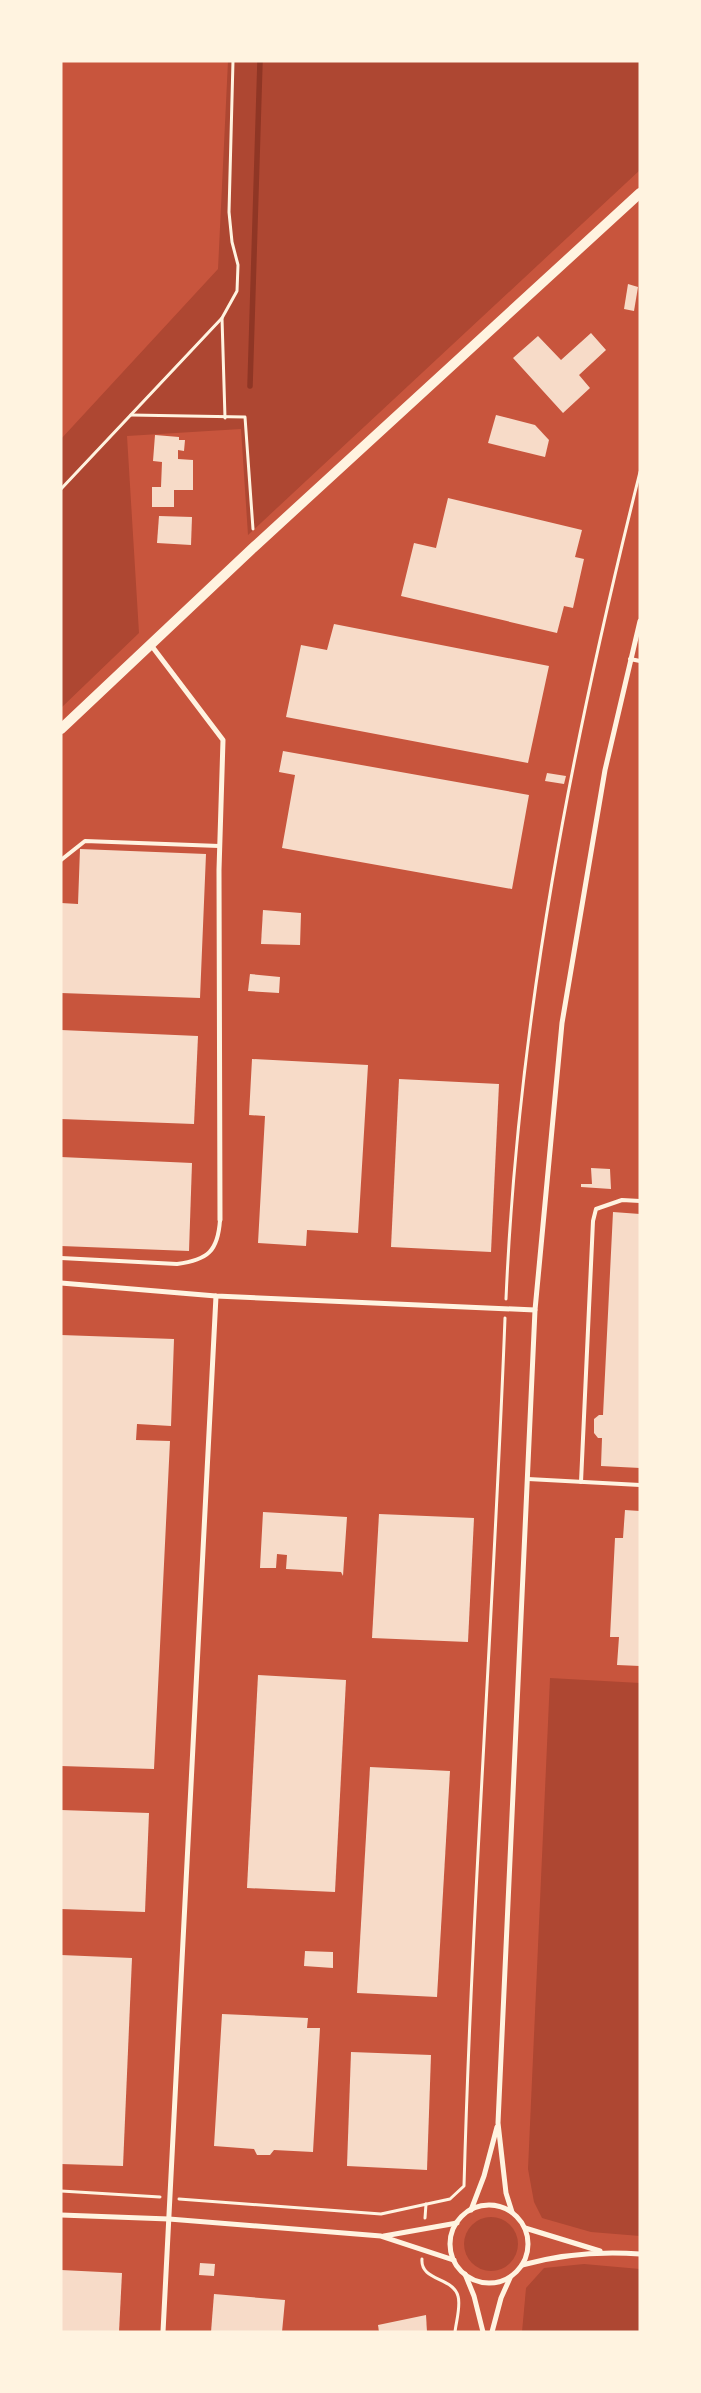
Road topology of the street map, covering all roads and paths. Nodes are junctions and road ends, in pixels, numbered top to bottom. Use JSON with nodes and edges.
{"nodes":[{"id":1,"x":233,"y":61,"type":"edge"},
{"id":2,"x":640,"y":193,"type":"edge"},
{"id":3,"x":222,"y":318,"type":"junction"},
{"id":4,"x":130,"y":416,"type":"junction"},
{"id":5,"x":225,"y":418,"type":"junction"},
{"id":6,"x":640,"y":472,"type":"edge"},
{"id":7,"x":61,"y":489,"type":"edge"},
{"id":8,"x":254,"y":547,"type":"junction"},
{"id":9,"x":640,"y":621,"type":"edge"},
{"id":10,"x":151,"y":645,"type":"junction"},
{"id":11,"x":630,"y":659,"type":"junction"},
{"id":12,"x":640,"y":661,"type":"edge"},
{"id":13,"x":61,"y":729,"type":"edge"},
{"id":14,"x":220,"y":846,"type":"junction"},
{"id":15,"x":61,"y":860,"type":"edge"},
{"id":16,"x":640,"y":1201,"type":"edge"},
{"id":17,"x":220,"y":1220,"type":"joint"},
{"id":18,"x":61,"y":1258,"type":"edge"},
{"id":19,"x":61,"y":1283,"type":"edge"},
{"id":20,"x":216,"y":1296,"type":"junction"},
{"id":21,"x":506,"y":1309,"type":"junction"},
{"id":22,"x":535,"y":1310,"type":"junction"},
{"id":23,"x":528,"y":1479,"type":"junction"},
{"id":24,"x":581,"y":1482,"type":"junction"},
{"id":25,"x":640,"y":1485,"type":"edge"},
{"id":26,"x":498,"y":2123,"type":"junction"},
{"id":27,"x":61,"y":2191,"type":"edge"},
{"id":28,"x":170,"y":2198,"type":"junction"},
{"id":29,"x":426,"y":2204,"type":"junction"},
{"id":30,"x":471,"y":2210,"type":"junction"},
{"id":31,"x":512,"y":2212,"type":"junction"},
{"id":32,"x":61,"y":2215,"type":"edge"},
{"id":33,"x":169,"y":2219,"type":"junction"},
{"id":34,"x":457,"y":2222,"type":"junction"},
{"id":35,"x":525,"y":2228,"type":"junction"},
{"id":36,"x":424,"y":2229,"type":"junction"},
{"id":37,"x":381,"y":2236,"type":"junction"},
{"id":38,"x":423,"y":2249,"type":"junction"},
{"id":39,"x":603,"y":2252,"type":"junction"},
{"id":40,"x":640,"y":2254,"type":"edge"},
{"id":41,"x":454,"y":2260,"type":"junction"},
{"id":42,"x":522,"y":2265,"type":"junction"},
{"id":43,"x":465,"y":2274,"type":"junction"},
{"id":44,"x":511,"y":2276,"type":"junction"},
{"id":45,"x":163,"y":2332,"type":"edge"},
{"id":46,"x":455,"y":2332,"type":"edge"},
{"id":47,"x":483,"y":2332,"type":"edge"},
{"id":48,"x":492,"y":2332,"type":"edge"}],
"edges":[{"from":1,"to":3,"type":"path"},
{"from":2,"to":8,"type":"main road"},
{"from":3,"to":4,"type":"path"},
{"from":3,"to":5,"type":"path"},
{"from":4,"to":5,"type":"path"},
{"from":4,"to":7,"type":"path"},
{"from":5,"to":8,"type":"path"},
{"from":6,"to":21,"type":"path"},
{"from":8,"to":10,"type":"main road"},
{"from":9,"to":11,"type":"street"},
{"from":10,"to":13,"type":"main road"},
{"from":10,"to":14,"type":"street"},
{"from":11,"to":12,"type":"lane"},
{"from":11,"to":22,"type":"street"},
{"from":14,"to":15,"type":"lane"},
{"from":14,"to":17,"type":"street"},
{"from":16,"to":24,"type":"lane"},
{"from":17,"to":18,"type":"lane"},
{"from":19,"to":20,"type":"street"},
{"from":20,"to":21,"type":"street"},
{"from":20,"to":28,"type":"street"},
{"from":21,"to":22,"type":"street"},
{"from":21,"to":29,"type":"path"},
{"from":22,"to":23,"type":"street"},
{"from":23,"to":24,"type":"lane"},
{"from":23,"to":26,"type":"street"},
{"from":24,"to":25,"type":"lane"},
{"from":26,"to":30,"type":"street"},
{"from":26,"to":31,"type":"street"},
{"from":27,"to":28,"type":"path"},
{"from":28,"to":29,"type":"path"},
{"from":28,"to":33,"type":"street"},
{"from":29,"to":36,"type":"path"},
{"from":30,"to":31,"type":"street"},
{"from":30,"to":34,"type":"street"},
{"from":31,"to":35,"type":"street"},
{"from":32,"to":33,"type":"street"},
{"from":33,"to":37,"type":"street"},
{"from":33,"to":45,"type":"street"},
{"from":34,"to":36,"type":"street"},
{"from":34,"to":41,"type":"street"},
{"from":35,"to":39,"type":"street"},
{"from":35,"to":42,"type":"street"},
{"from":36,"to":37,"type":"street"},
{"from":37,"to":38,"type":"street"},
{"from":38,"to":41,"type":"street"},
{"from":38,"to":46,"type":"path"},
{"from":39,"to":40,"type":"street"},
{"from":39,"to":42,"type":"street"},
{"from":41,"to":43,"type":"street"},
{"from":42,"to":44,"type":"street"},
{"from":43,"to":44,"type":"street"},
{"from":43,"to":47,"type":"street"},
{"from":44,"to":48,"type":"street"}]}
